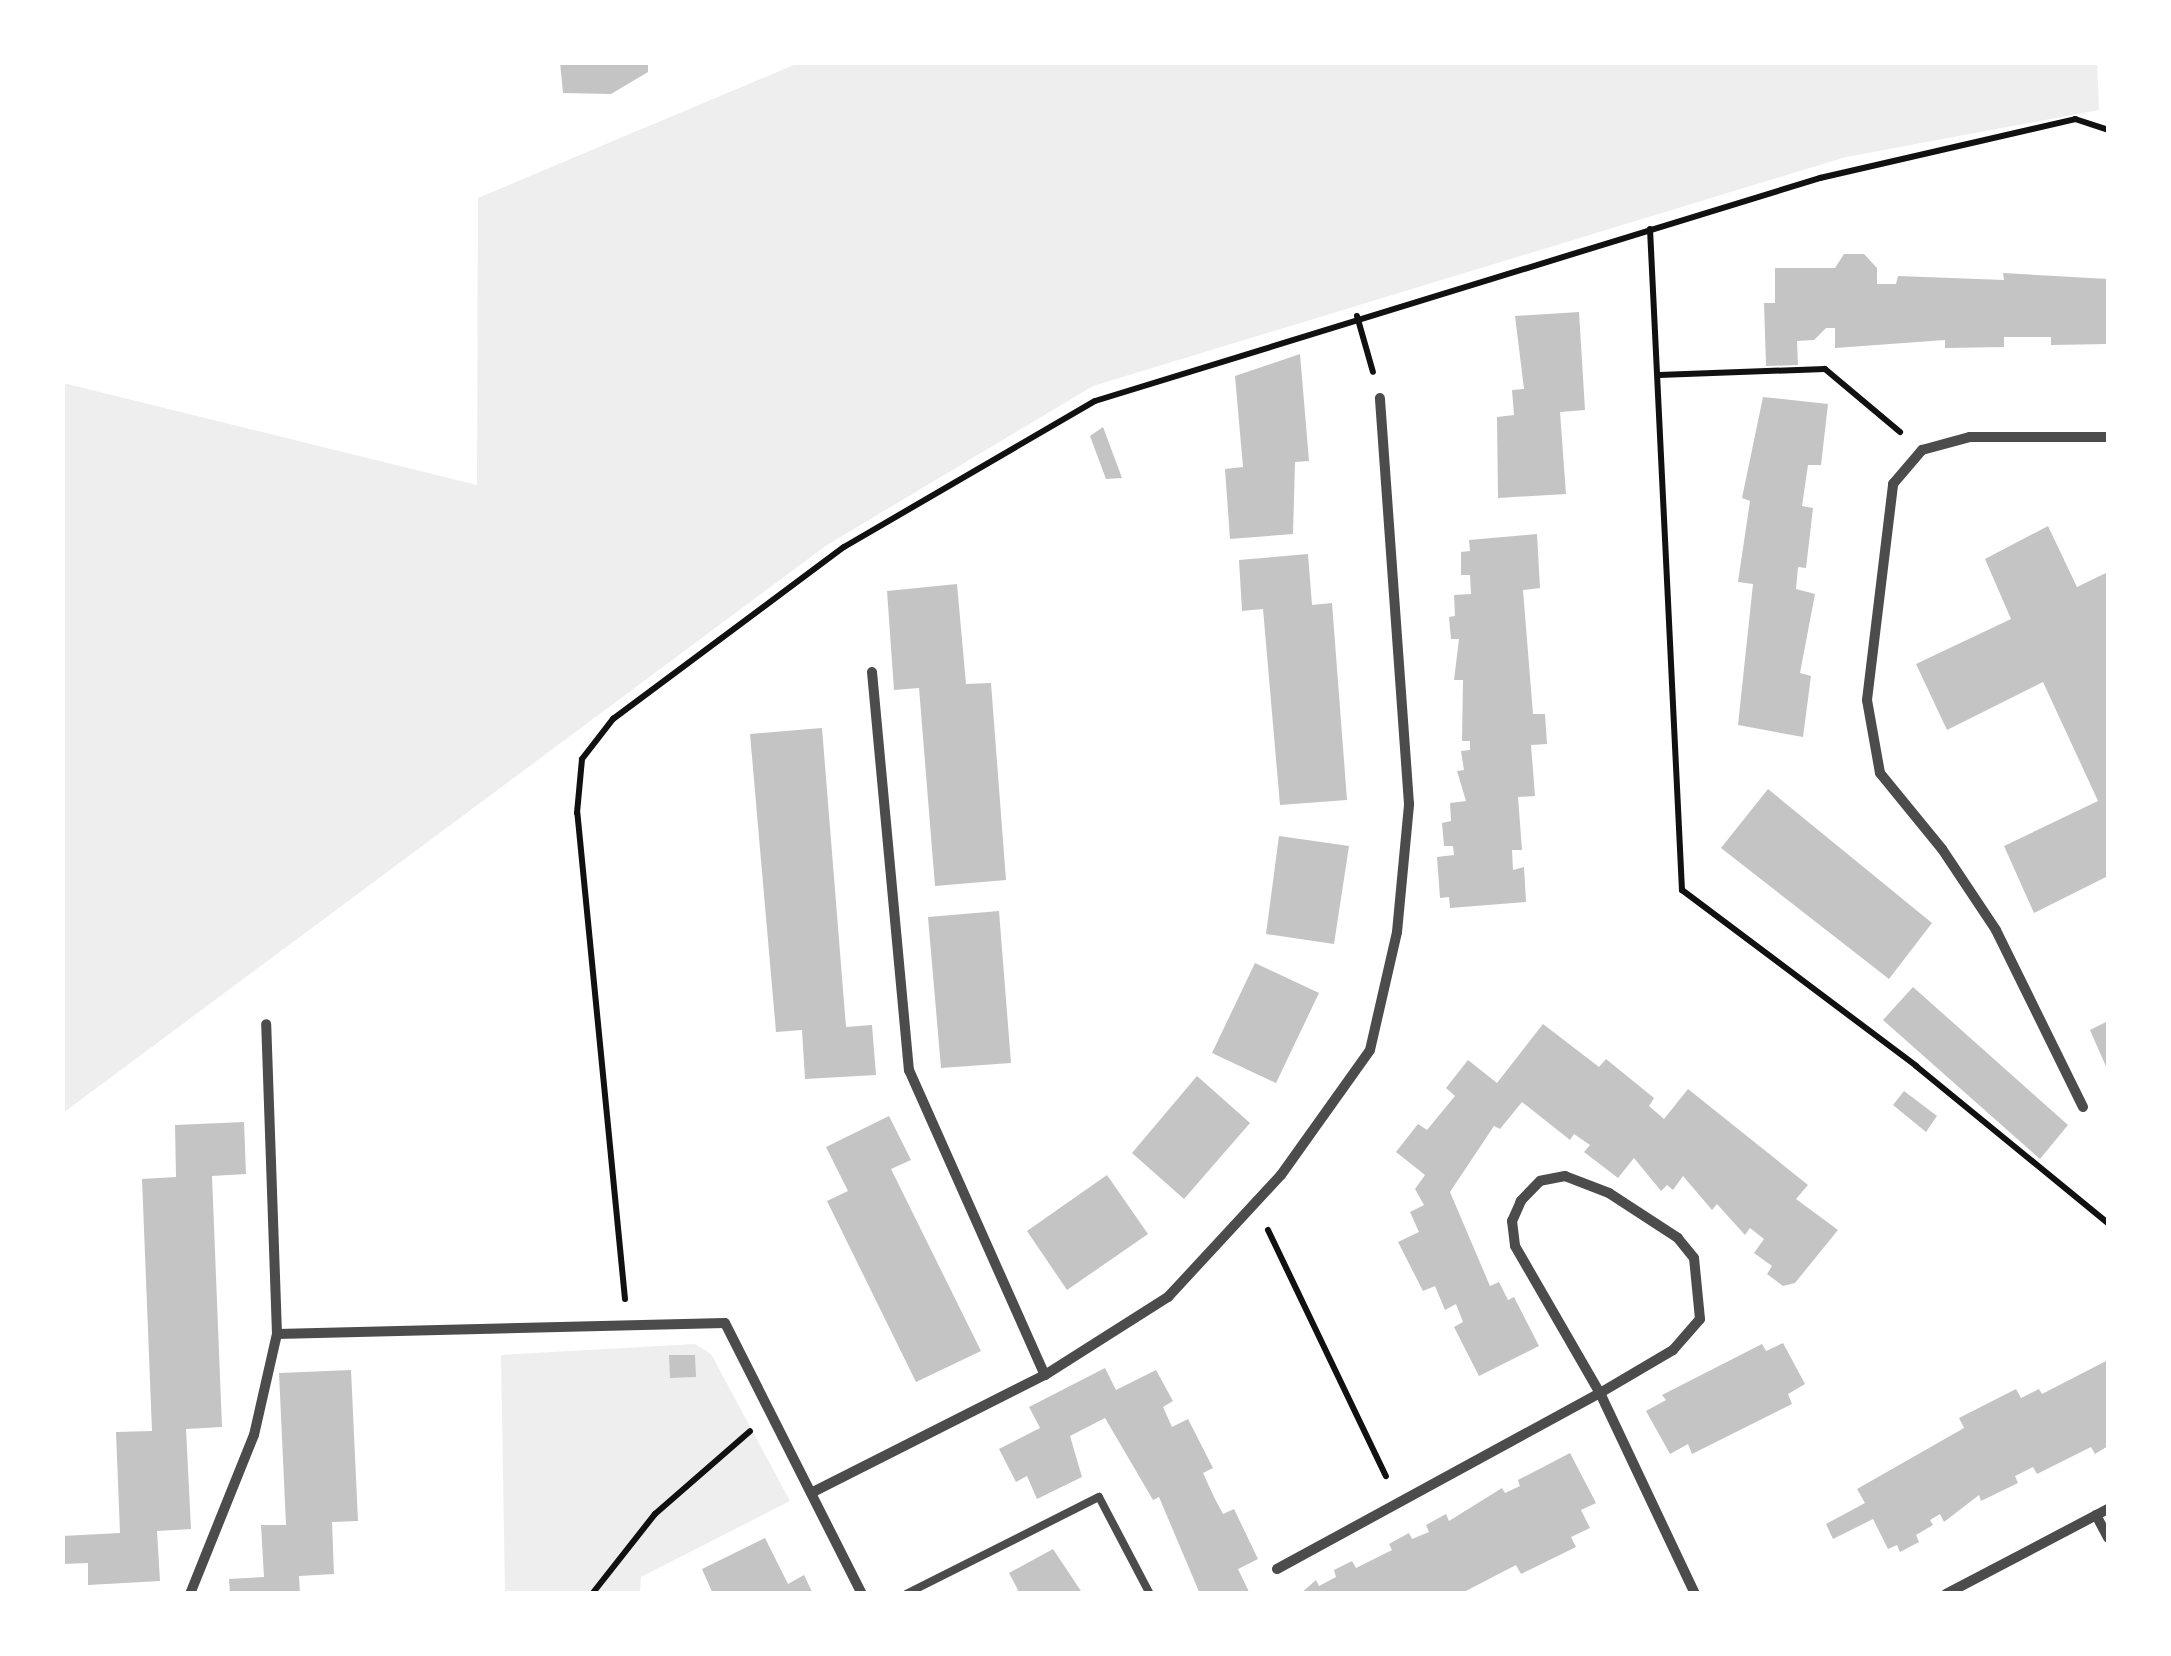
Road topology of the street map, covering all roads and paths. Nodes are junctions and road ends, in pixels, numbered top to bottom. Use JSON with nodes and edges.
{"nodes":[{"id":1,"x":2108,"y":130,"type":"edge"},
{"id":2,"x":1650,"y":228,"type":"junction"},
{"id":3,"x":1357,"y":316,"type":"junction"},
{"id":4,"x":1659,"y":375,"type":"junction"},
{"id":5,"x":1380,"y":398,"type":"joint"},
{"id":6,"x":2108,"y":437,"type":"edge"},
{"id":7,"x":1922,"y":450,"type":"junction"},
{"id":8,"x":872,"y":672,"type":"dead end"},
{"id":9,"x":266,"y":1024,"type":"dead end"},
{"id":10,"x":2083,"y":1107,"type":"dead end"},
{"id":11,"x":1255,"y":1202,"type":"junction"},
{"id":12,"x":2108,"y":1223,"type":"edge"},
{"id":13,"x":628,"y":1325,"type":"junction"},
{"id":14,"x":277,"y":1334,"type":"junction"},
{"id":15,"x":1045,"y":1376,"type":"junction"},
{"id":16,"x":1600,"y":1393,"type":"junction"},
{"id":17,"x":769,"y":1411,"type":"junction"},
{"id":18,"x":811,"y":1493,"type":"junction"},
{"id":19,"x":1400,"y":1504,"type":"junction"},
{"id":20,"x":2108,"y":1509,"type":"edge"},
{"id":21,"x":2096,"y":1515,"type":"junction"},
{"id":22,"x":2108,"y":1538,"type":"edge"},
{"id":23,"x":1278,"y":1569,"type":"dead end"},
{"id":24,"x":190,"y":1594,"type":"edge"},
{"id":25,"x":592,"y":1594,"type":"edge"},
{"id":26,"x":862,"y":1594,"type":"edge"},
{"id":27,"x":906,"y":1594,"type":"edge"},
{"id":28,"x":1150,"y":1594,"type":"edge"},
{"id":29,"x":1694,"y":1594,"type":"edge"},
{"id":30,"x":1946,"y":1594,"type":"edge"}],
"edges":[{"from":1,"to":2,"type":"path"},
{"from":2,"to":3,"type":"path"},
{"from":2,"to":4,"type":"path"},
{"from":3,"to":5,"type":"path"},
{"from":3,"to":13,"type":"path"},
{"from":4,"to":7,"type":"path"},
{"from":4,"to":12,"type":"path"},
{"from":5,"to":11,"type":"street"},
{"from":6,"to":7,"type":"street"},
{"from":7,"to":10,"type":"street"},
{"from":8,"to":15,"type":"street"},
{"from":9,"to":14,"type":"street"},
{"from":11,"to":15,"type":"street"},
{"from":11,"to":19,"type":"path"},
{"from":13,"to":14,"type":"street"},
{"from":13,"to":17,"type":"street"},
{"from":14,"to":24,"type":"street"},
{"from":15,"to":18,"type":"street"},
{"from":16,"to":16,"type":"street"},
{"from":16,"to":19,"type":"street"},
{"from":16,"to":29,"type":"street"},
{"from":17,"to":18,"type":"street"},
{"from":17,"to":25,"type":"path"},
{"from":18,"to":26,"type":"street"},
{"from":19,"to":23,"type":"street"},
{"from":20,"to":21,"type":"street"},
{"from":21,"to":22,"type":"street"},
{"from":21,"to":30,"type":"street"},
{"from":27,"to":28,"type":"lane"}]}
